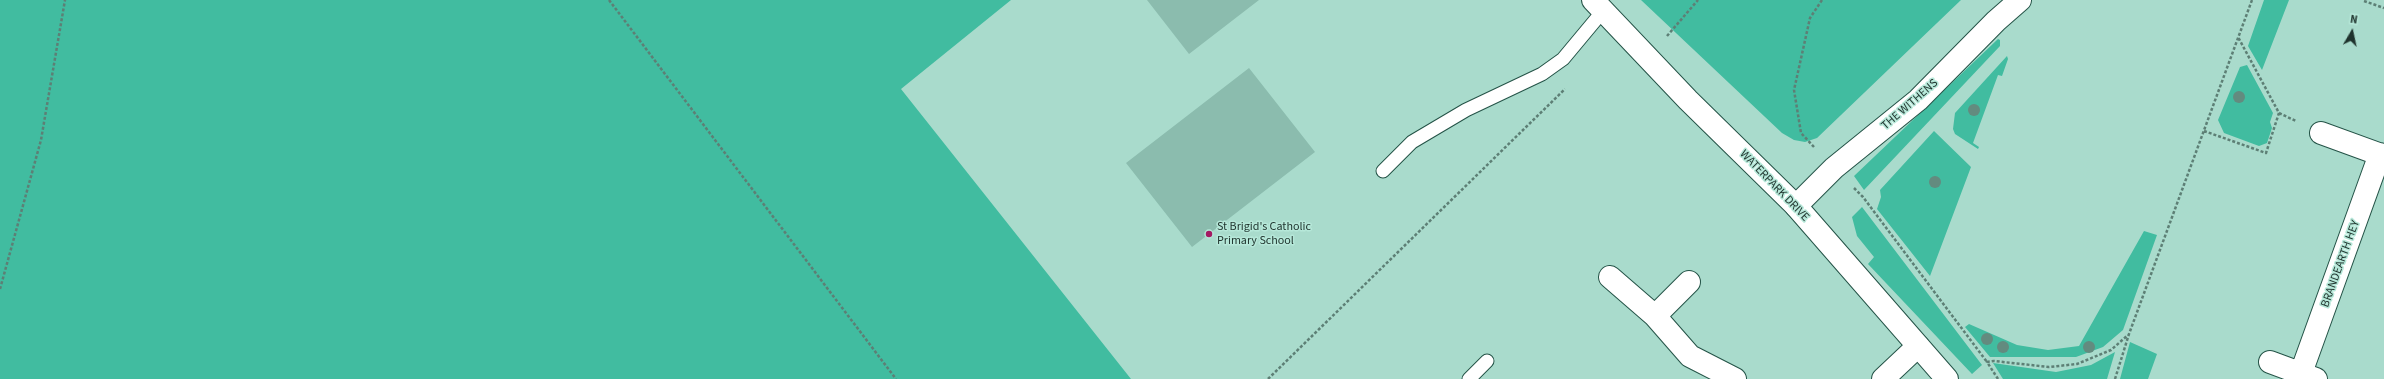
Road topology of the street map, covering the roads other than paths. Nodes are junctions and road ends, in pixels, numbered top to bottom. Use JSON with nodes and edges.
{"nodes":[{"id":1,"x":2020,"y":0,"type":"edge"},
{"id":2,"x":1598,"y":5,"type":"edge"},
{"id":3,"x":2321,"y":133,"type":"dead end"},
{"id":4,"x":2382,"y":155,"type":"edge"},
{"id":5,"x":1383,"y":171,"type":"dead end"},
{"id":6,"x":1796,"y":206,"type":"junction"},
{"id":7,"x":1610,"y":276,"type":"dead end"},
{"id":8,"x":1689,"y":282,"type":"dead end"},
{"id":9,"x":1655,"y":316,"type":"junction"},
{"id":10,"x":1918,"y":346,"type":"junction"},
{"id":11,"x":1487,"y":361,"type":"dead end"},
{"id":12,"x":2270,"y":362,"type":"dead end"},
{"id":13,"x":2309,"y":376,"type":"edge"},
{"id":14,"x":1469,"y":379,"type":"edge"},
{"id":15,"x":1735,"y":379,"type":"edge"},
{"id":16,"x":1883,"y":379,"type":"edge"},
{"id":17,"x":1947,"y":379,"type":"edge"}],
"edges":[{"from":1,"to":6,"type":"street","name":"THE WITHENS"},
{"from":2,"to":5,"type":"lane"},
{"from":2,"to":6,"type":"street","name":"WATERPARK DRIVE"},
{"from":3,"to":4,"type":"street","name":"BRANDEARTH HEY"},
{"from":4,"to":13,"type":"street","name":"BRANDEARTH HEY"},
{"from":6,"to":10,"type":"street","name":"WATERPARK DRIVE"},
{"from":7,"to":9,"type":"street"},
{"from":8,"to":9,"type":"street"},
{"from":9,"to":15,"type":"street"},
{"from":10,"to":16,"type":"street"},
{"from":10,"to":17,"type":"street","name":"WATERPARK DRIVE"},
{"from":11,"to":14,"type":"lane"},
{"from":12,"to":13,"type":"street","name":"BRANDEARTH HEY"}]}
